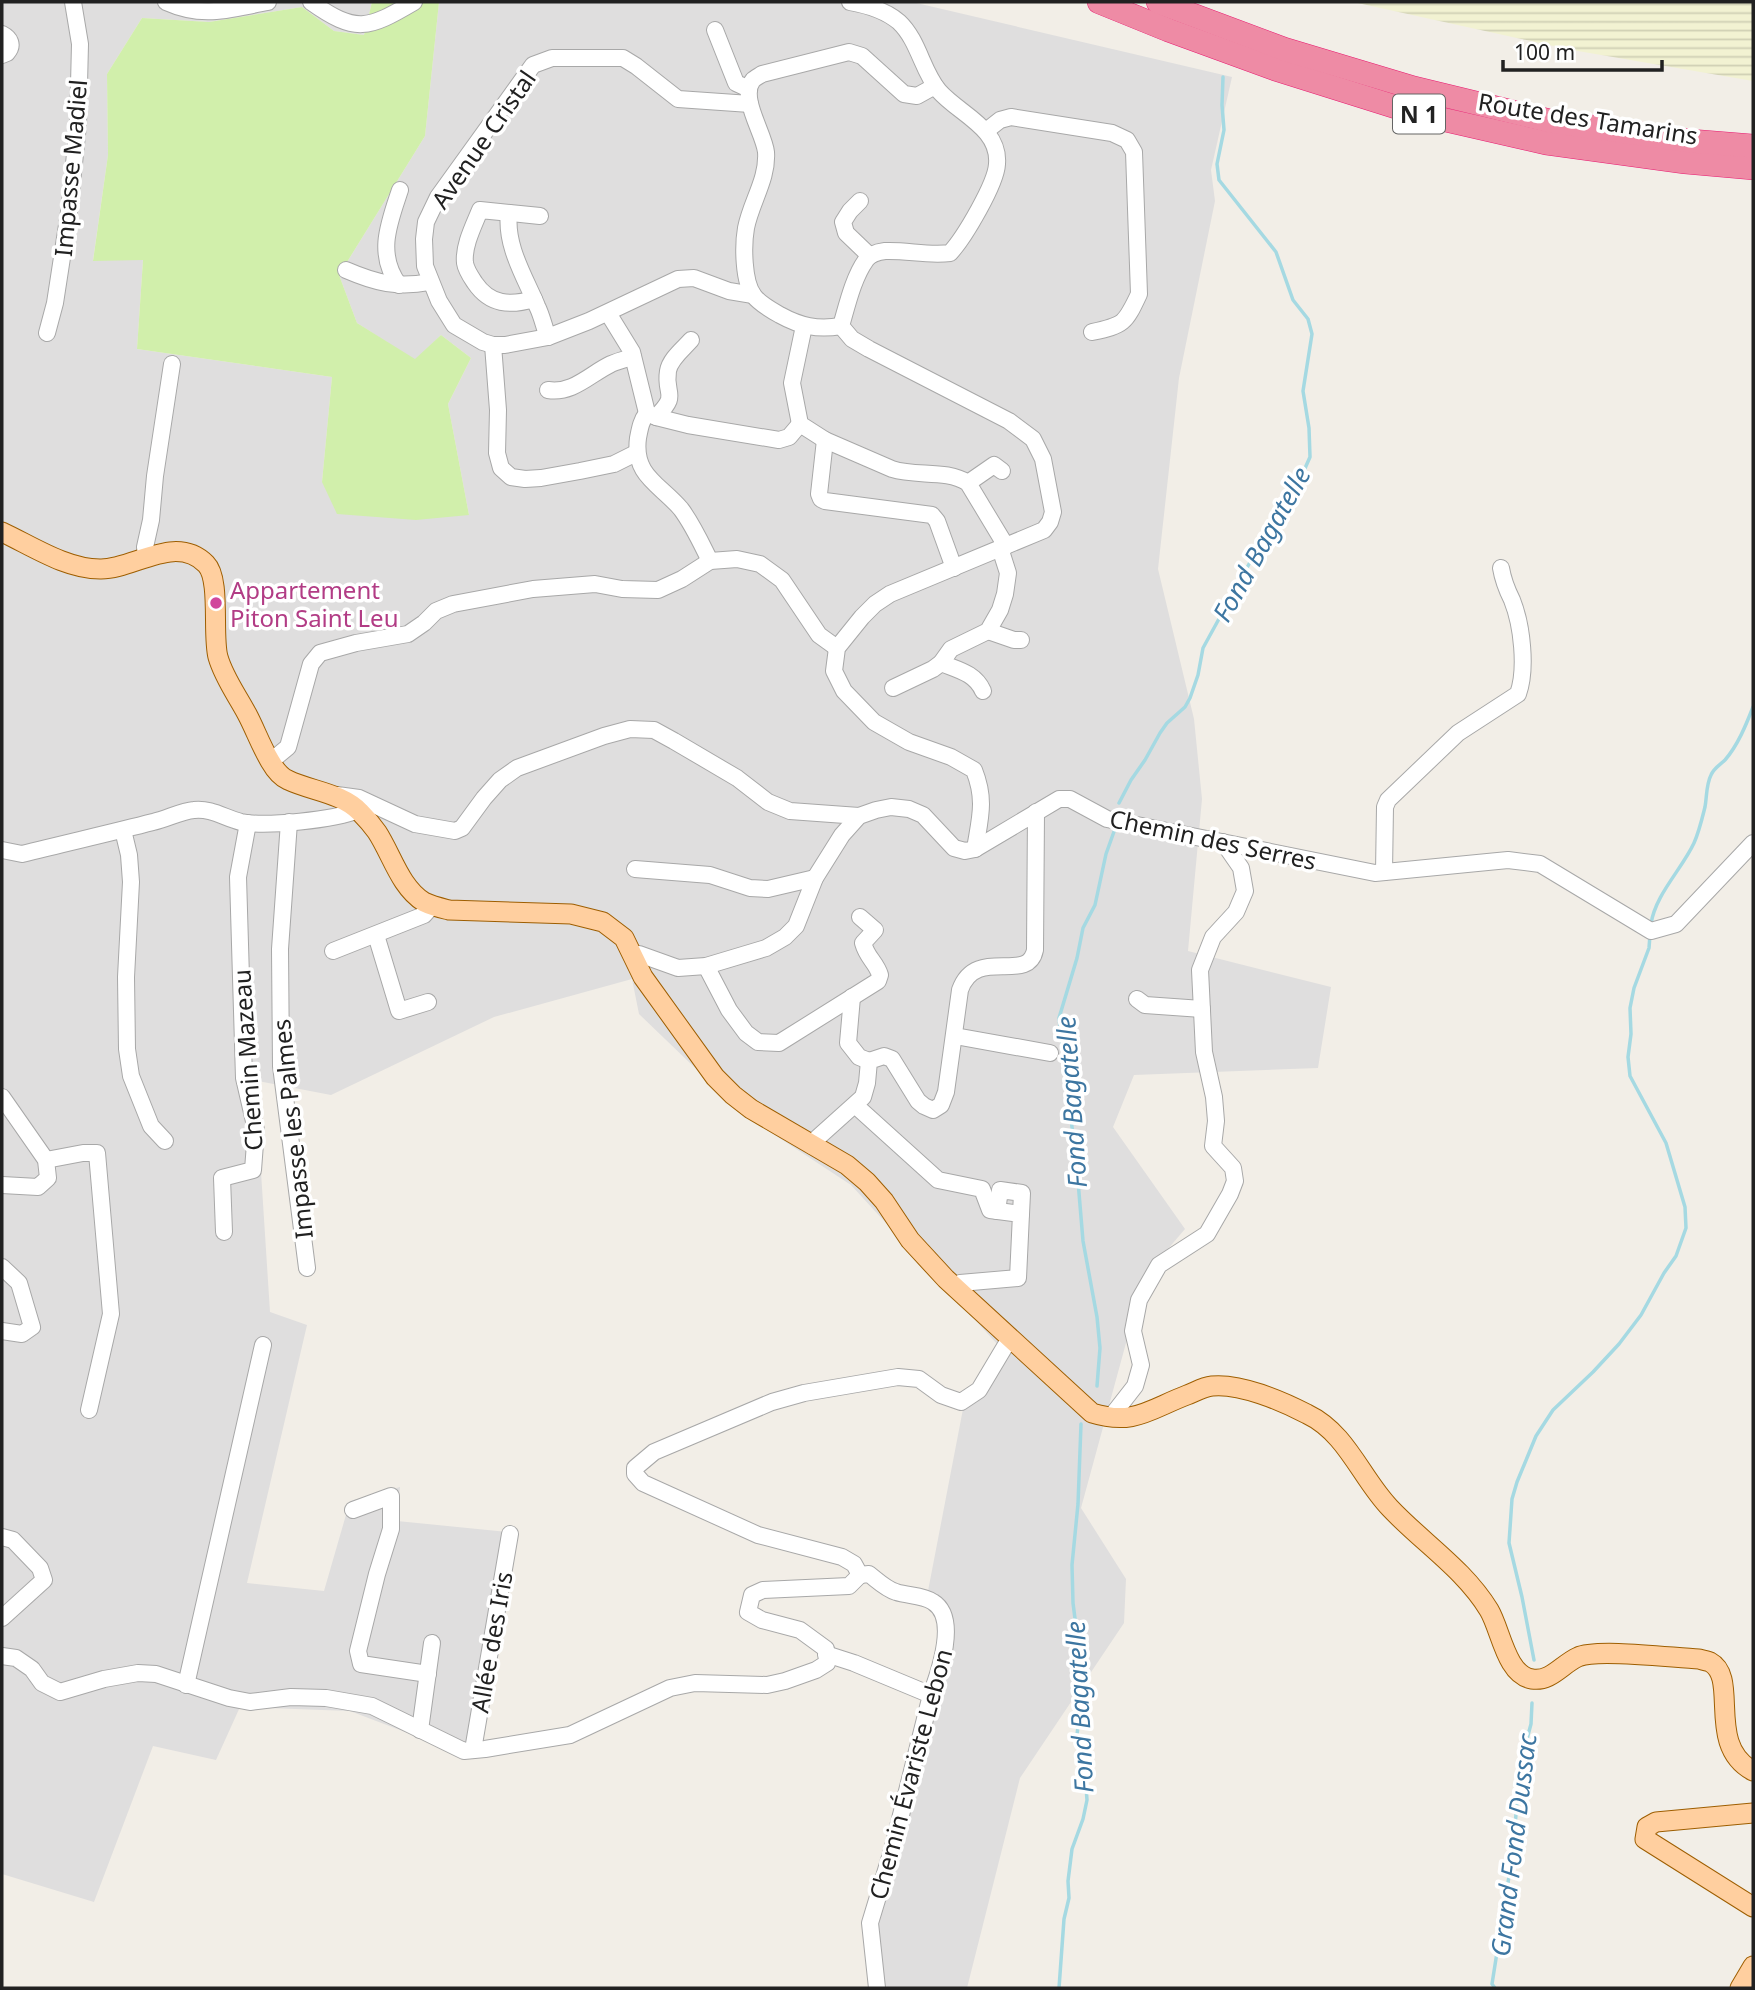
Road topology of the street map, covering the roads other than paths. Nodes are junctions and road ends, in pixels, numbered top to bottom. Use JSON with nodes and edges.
{"nodes":[{"id":1,"x":73,"y":2,"type":"edge"},
{"id":2,"x":166,"y":2,"type":"edge"},
{"id":3,"x":268,"y":2,"type":"edge"},
{"id":4,"x":311,"y":2,"type":"edge"},
{"id":5,"x":414,"y":2,"type":"edge"},
{"id":6,"x":850,"y":2,"type":"edge"},
{"id":7,"x":1099,"y":2,"type":"edge"},
{"id":8,"x":1158,"y":2,"type":"edge"},
{"id":9,"x":715,"y":30,"type":"dead end"},
{"id":10,"x":2,"y":34,"type":"edge"},
{"id":11,"x":2,"y":55,"type":"edge"},
{"id":12,"x":935,"y":86,"type":"junction"},
{"id":13,"x":750,"y":96,"type":"junction"},
{"id":14,"x":986,"y":131,"type":"junction"},
{"id":15,"x":1753,"y":146,"type":"edge"},
{"id":16,"x":1753,"y":168,"type":"edge"},
{"id":17,"x":400,"y":190,"type":"dead end"},
{"id":18,"x":860,"y":201,"type":"dead end"},
{"id":19,"x":509,"y":213,"type":"junction"},
{"id":20,"x":540,"y":216,"type":"dead end"},
{"id":21,"x":870,"y":256,"type":"junction"},
{"id":22,"x":346,"y":270,"type":"dead end"},
{"id":23,"x":430,"y":282,"type":"junction"},
{"id":24,"x":399,"y":285,"type":"junction"},
{"id":25,"x":753,"y":295,"type":"junction"},
{"id":26,"x":534,"y":299,"type":"junction"},
{"id":27,"x":608,"y":313,"type":"junction"},
{"id":28,"x":804,"y":326,"type":"junction"},
{"id":29,"x":841,"y":326,"type":"junction"},
{"id":30,"x":1092,"y":332,"type":"dead end"},
{"id":31,"x":47,"y":333,"type":"dead end"},
{"id":32,"x":548,"y":337,"type":"junction"},
{"id":33,"x":691,"y":340,"type":"dead end"},
{"id":34,"x":492,"y":345,"type":"junction"},
{"id":35,"x":633,"y":357,"type":"junction"},
{"id":36,"x":172,"y":364,"type":"dead end"},
{"id":37,"x":548,"y":390,"type":"dead end"},
{"id":38,"x":652,"y":415,"type":"junction"},
{"id":39,"x":800,"y":424,"type":"junction"},
{"id":40,"x":825,"y":440,"type":"junction"},
{"id":41,"x":636,"y":453,"type":"junction"},
{"id":42,"x":1002,"y":471,"type":"dead end"},
{"id":43,"x":968,"y":483,"type":"junction"},
{"id":44,"x":2,"y":532,"type":"edge"},
{"id":45,"x":1003,"y":547,"type":"junction"},
{"id":46,"x":146,"y":557,"type":"junction"},
{"id":47,"x":710,"y":561,"type":"junction"},
{"id":48,"x":954,"y":568,"type":"junction"},
{"id":49,"x":1501,"y":568,"type":"dead end"},
{"id":50,"x":988,"y":631,"type":"junction"},
{"id":51,"x":1021,"y":640,"type":"dead end"},
{"id":52,"x":836,"y":648,"type":"junction"},
{"id":53,"x":941,"y":663,"type":"junction"},
{"id":54,"x":893,"y":688,"type":"dead end"},
{"id":55,"x":983,"y":691,"type":"dead end"},
{"id":56,"x":270,"y":762,"type":"junction"},
{"id":57,"x":327,"y":794,"type":"junction"},
{"id":58,"x":358,"y":810,"type":"junction"},
{"id":59,"x":1036,"y":811,"type":"junction"},
{"id":60,"x":859,"y":816,"type":"junction"},
{"id":61,"x":289,"y":822,"type":"junction"},
{"id":62,"x":248,"y":823,"type":"junction"},
{"id":63,"x":123,"y":830,"type":"junction"},
{"id":64,"x":2,"y":838,"type":"edge"},
{"id":65,"x":1223,"y":842,"type":"junction"},
{"id":66,"x":1753,"y":843,"type":"edge"},
{"id":67,"x":975,"y":849,"type":"junction"},
{"id":68,"x":2,"y":850,"type":"edge"},
{"id":69,"x":22,"y":854,"type":"junction"},
{"id":70,"x":2,"y":859,"type":"edge"},
{"id":71,"x":635,"y":869,"type":"dead end"},
{"id":72,"x":1384,"y":872,"type":"junction"},
{"id":73,"x":815,"y":878,"type":"junction"},
{"id":74,"x":432,"y":906,"type":"junction"},
{"id":75,"x":860,"y":917,"type":"dead end"},
{"id":76,"x":376,"y":934,"type":"junction"},
{"id":77,"x":333,"y":951,"type":"dead end"},
{"id":78,"x":634,"y":955,"type":"junction"},
{"id":79,"x":706,"y":966,"type":"junction"},
{"id":80,"x":852,"y":997,"type":"junction"},
{"id":81,"x":1137,"y":999,"type":"dead end"},
{"id":82,"x":428,"y":1002,"type":"dead end"},
{"id":83,"x":1202,"y":1009,"type":"junction"},
{"id":84,"x":955,"y":1037,"type":"junction"},
{"id":85,"x":1050,"y":1053,"type":"dead end"},
{"id":86,"x":869,"y":1061,"type":"junction"},
{"id":87,"x":2,"y":1097,"type":"edge"},
{"id":88,"x":855,"y":1105,"type":"junction"},
{"id":89,"x":165,"y":1141,"type":"dead end"},
{"id":90,"x":812,"y":1146,"type":"junction"},
{"id":91,"x":46,"y":1160,"type":"junction"},
{"id":92,"x":2,"y":1185,"type":"edge"},
{"id":93,"x":224,"y":1232,"type":"dead end"},
{"id":94,"x":2,"y":1267,"type":"edge"},
{"id":95,"x":307,"y":1268,"type":"dead end"},
{"id":96,"x":955,"y":1286,"type":"junction"},
{"id":97,"x":2,"y":1331,"type":"edge"},
{"id":98,"x":1010,"y":1338,"type":"junction"},
{"id":99,"x":278,"y":1360,"type":"dead end"},
{"id":100,"x":89,"y":1410,"type":"dead end"},
{"id":101,"x":1110,"y":1418,"type":"junction"},
{"id":102,"x":353,"y":1510,"type":"dead end"},
{"id":103,"x":510,"y":1534,"type":"dead end"},
{"id":104,"x":2,"y":1537,"type":"edge"},
{"id":105,"x":860,"y":1574,"type":"junction"},
{"id":106,"x":2,"y":1618,"type":"edge"},
{"id":107,"x":432,"y":1643,"type":"dead end"},
{"id":108,"x":826,"y":1654,"type":"junction"},
{"id":109,"x":2,"y":1656,"type":"edge"},
{"id":110,"x":428,"y":1674,"type":"junction"},
{"id":111,"x":186,"y":1685,"type":"junction"},
{"id":112,"x":931,"y":1695,"type":"junction"},
{"id":113,"x":420,"y":1730,"type":"junction"},
{"id":114,"x":473,"y":1750,"type":"junction"},
{"id":115,"x":1753,"y":1771,"type":"edge"},
{"id":116,"x":1753,"y":1812,"type":"edge"},
{"id":117,"x":1753,"y":1907,"type":"edge"},
{"id":118,"x":1753,"y":1966,"type":"edge"},
{"id":119,"x":877,"y":1988,"type":"edge"},
{"id":120,"x":1740,"y":1988,"type":"edge"}],
"edges":[{"from":1,"to":31,"type":"street","name":"Impasse Madiel"},
{"from":2,"to":3,"type":"street"},
{"from":4,"to":5,"type":"street"},
{"from":6,"to":12,"type":"street"},
{"from":7,"to":16,"type":"highway","name":"Route des Tamarins","number":"N 1"},
{"from":8,"to":15,"type":"highway","name":"Route des Tamarins","number":"N 1"},
{"from":9,"to":13,"type":"street"},
{"from":10,"to":11,"type":"street"},
{"from":12,"to":13,"type":"street"},
{"from":12,"to":14,"type":"street"},
{"from":13,"to":23,"type":"street","name":"Avenue Cristal"},
{"from":13,"to":25,"type":"street"},
{"from":14,"to":21,"type":"street"},
{"from":14,"to":30,"type":"street"},
{"from":17,"to":24,"type":"street"},
{"from":18,"to":21,"type":"street"},
{"from":19,"to":20,"type":"street"},
{"from":19,"to":26,"type":"street"},
{"from":19,"to":26,"type":"street"},
{"from":21,"to":29,"type":"street"},
{"from":22,"to":24,"type":"street"},
{"from":23,"to":24,"type":"street"},
{"from":23,"to":34,"type":"street","name":"Avenue Cristal"},
{"from":25,"to":27,"type":"street"},
{"from":25,"to":28,"type":"street"},
{"from":26,"to":32,"type":"street"},
{"from":27,"to":32,"type":"street"},
{"from":27,"to":35,"type":"street"},
{"from":28,"to":29,"type":"street"},
{"from":28,"to":39,"type":"street"},
{"from":29,"to":45,"type":"street"},
{"from":32,"to":34,"type":"street"},
{"from":33,"to":38,"type":"street"},
{"from":34,"to":41,"type":"street"},
{"from":35,"to":37,"type":"street"},
{"from":35,"to":38,"type":"street"},
{"from":36,"to":46,"type":"street"},
{"from":38,"to":39,"type":"street"},
{"from":38,"to":41,"type":"street"},
{"from":39,"to":40,"type":"street"},
{"from":40,"to":43,"type":"street"},
{"from":40,"to":48,"type":"street"},
{"from":41,"to":47,"type":"street"},
{"from":42,"to":43,"type":"street"},
{"from":43,"to":45,"type":"street"},
{"from":44,"to":46,"type":"main road"},
{"from":45,"to":48,"type":"street"},
{"from":45,"to":50,"type":"street"},
{"from":46,"to":56,"type":"main road"},
{"from":47,"to":52,"type":"street"},
{"from":47,"to":56,"type":"street"},
{"from":48,"to":52,"type":"street"},
{"from":49,"to":72,"type":"street"},
{"from":50,"to":51,"type":"street"},
{"from":50,"to":53,"type":"street"},
{"from":52,"to":67,"type":"street"},
{"from":53,"to":54,"type":"street"},
{"from":53,"to":55,"type":"street"},
{"from":56,"to":57,"type":"main road"},
{"from":57,"to":58,"type":"main road"},
{"from":57,"to":60,"type":"street"},
{"from":58,"to":61,"type":"street"},
{"from":58,"to":74,"type":"main road"},
{"from":59,"to":65,"type":"street","name":"Chemin des Serres"},
{"from":59,"to":67,"type":"street","name":"Chemin des Serres"},
{"from":59,"to":84,"type":"street"},
{"from":60,"to":67,"type":"street"},
{"from":60,"to":73,"type":"street"},
{"from":61,"to":62,"type":"street"},
{"from":61,"to":95,"type":"street","name":"Impasse les Palmes"},
{"from":62,"to":63,"type":"street"},
{"from":62,"to":93,"type":"street","name":"Chemin Mazeau"},
{"from":63,"to":69,"type":"street"},
{"from":63,"to":89,"type":"street"},
{"from":64,"to":69,"type":"street"},
{"from":65,"to":72,"type":"street","name":"Chemin des Serres"},
{"from":65,"to":83,"type":"street"},
{"from":66,"to":72,"type":"street","name":"Chemin des Serres"},
{"from":68,"to":69,"type":"street"},
{"from":69,"to":70,"type":"street"},
{"from":71,"to":73,"type":"street"},
{"from":73,"to":79,"type":"street"},
{"from":74,"to":76,"type":"street"},
{"from":74,"to":78,"type":"main road"},
{"from":75,"to":80,"type":"street"},
{"from":76,"to":77,"type":"street"},
{"from":76,"to":82,"type":"street"},
{"from":78,"to":79,"type":"street"},
{"from":78,"to":90,"type":"main road"},
{"from":79,"to":80,"type":"street"},
{"from":80,"to":86,"type":"street"},
{"from":81,"to":83,"type":"street"},
{"from":83,"to":101,"type":"street"},
{"from":84,"to":85,"type":"street"},
{"from":84,"to":86,"type":"street"},
{"from":86,"to":88,"type":"street"},
{"from":87,"to":91,"type":"street"},
{"from":88,"to":90,"type":"street"},
{"from":88,"to":96,"type":"street"},
{"from":90,"to":96,"type":"main road"},
{"from":91,"to":92,"type":"street"},
{"from":91,"to":100,"type":"street"},
{"from":94,"to":97,"type":"street"},
{"from":96,"to":98,"type":"main road"},
{"from":98,"to":101,"type":"main road"},
{"from":98,"to":105,"type":"street"},
{"from":99,"to":111,"type":"street"},
{"from":101,"to":115,"type":"main road"},
{"from":102,"to":110,"type":"street"},
{"from":103,"to":114,"type":"street","name":"Allée des Iris"},
{"from":104,"to":106,"type":"street"},
{"from":105,"to":108,"type":"street"},
{"from":105,"to":112,"type":"street","name":"Chemin Évariste Lebon"},
{"from":107,"to":110,"type":"street"},
{"from":108,"to":112,"type":"street"},
{"from":108,"to":114,"type":"street"},
{"from":109,"to":111,"type":"street"},
{"from":110,"to":113,"type":"street"},
{"from":111,"to":113,"type":"street"},
{"from":112,"to":119,"type":"street","name":"Chemin Évariste Lebon"},
{"from":113,"to":114,"type":"street"},
{"from":116,"to":117,"type":"main road"},
{"from":118,"to":120,"type":"main road"}]}
